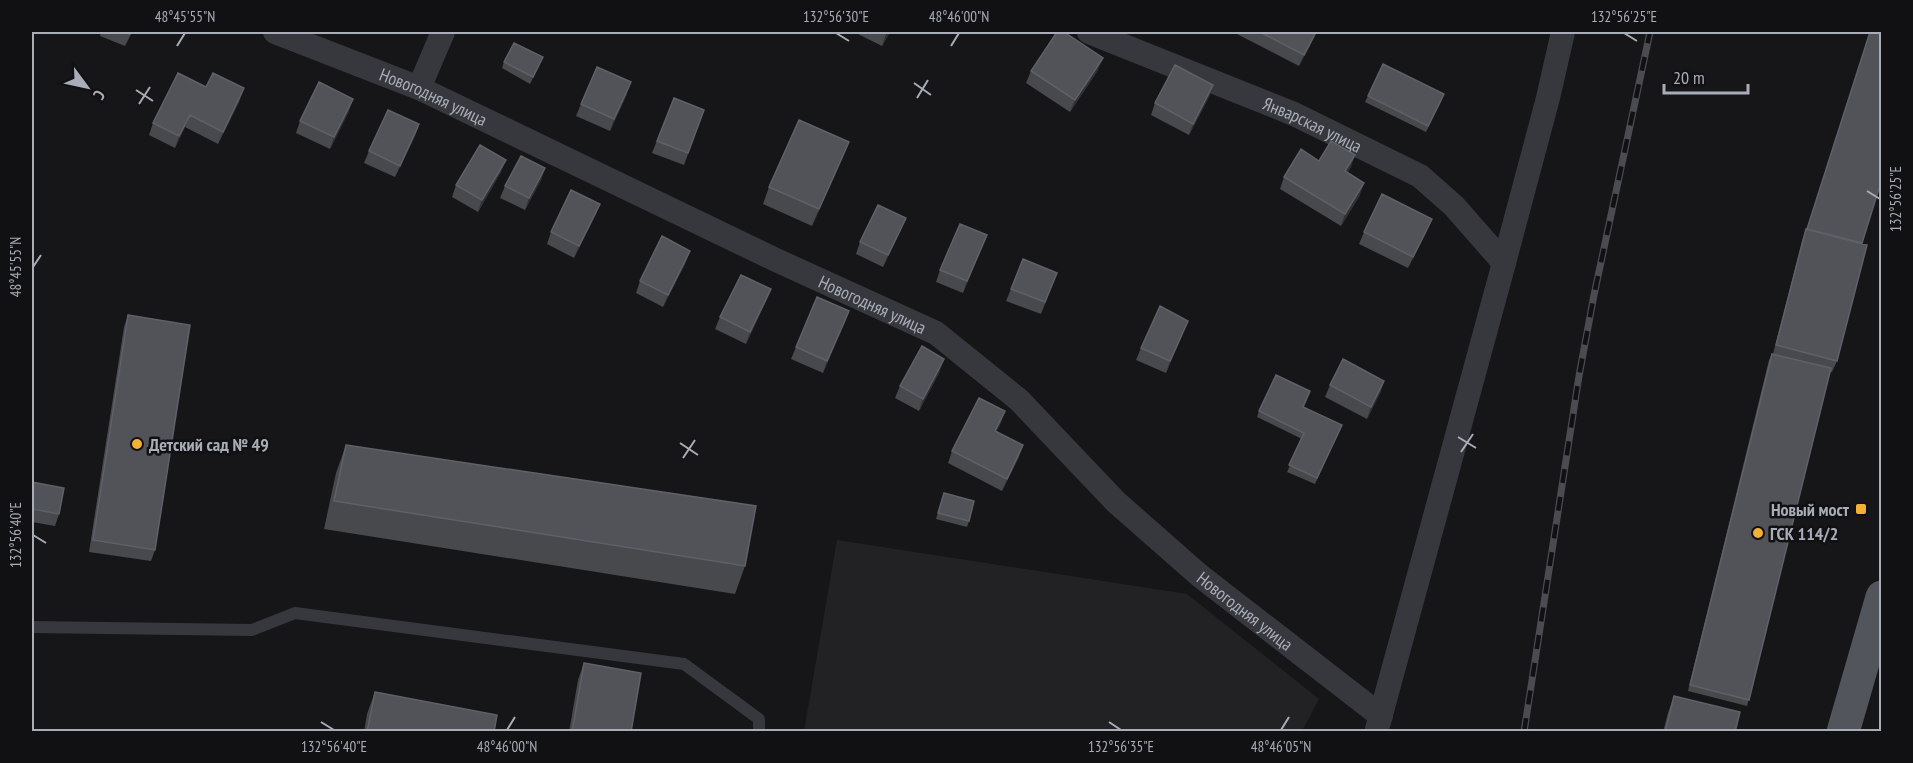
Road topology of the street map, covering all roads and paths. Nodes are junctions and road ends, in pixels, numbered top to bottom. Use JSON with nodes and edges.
{"nodes":[{"id":1,"x":276,"y":32,"type":"edge"},
{"id":2,"x":443,"y":32,"type":"edge"},
{"id":3,"x":1089,"y":32,"type":"edge"},
{"id":4,"x":1563,"y":32,"type":"edge"},
{"id":5,"x":419,"y":88,"type":"junction"},
{"id":6,"x":1504,"y":262,"type":"junction"},
{"id":7,"x":1881,"y":597,"type":"edge"},
{"id":8,"x":32,"y":627,"type":"edge"},
{"id":9,"x":1379,"y":724,"type":"edge"},
{"id":10,"x":759,"y":732,"type":"edge"},
{"id":11,"x":1843,"y":732,"type":"edge"}],
"edges":[{"from":1,"to":5,"type":"street","name":"Новогодняя улица"},
{"from":2,"to":5,"type":"street"},
{"from":3,"to":6,"type":"street","name":"Январская улица"},
{"from":4,"to":6,"type":"street"},
{"from":5,"to":9,"type":"street","name":"Новогодняя улица"},
{"from":6,"to":9,"type":"street"},
{"from":7,"to":11,"type":"main road"},
{"from":8,"to":10,"type":"lane"}]}
